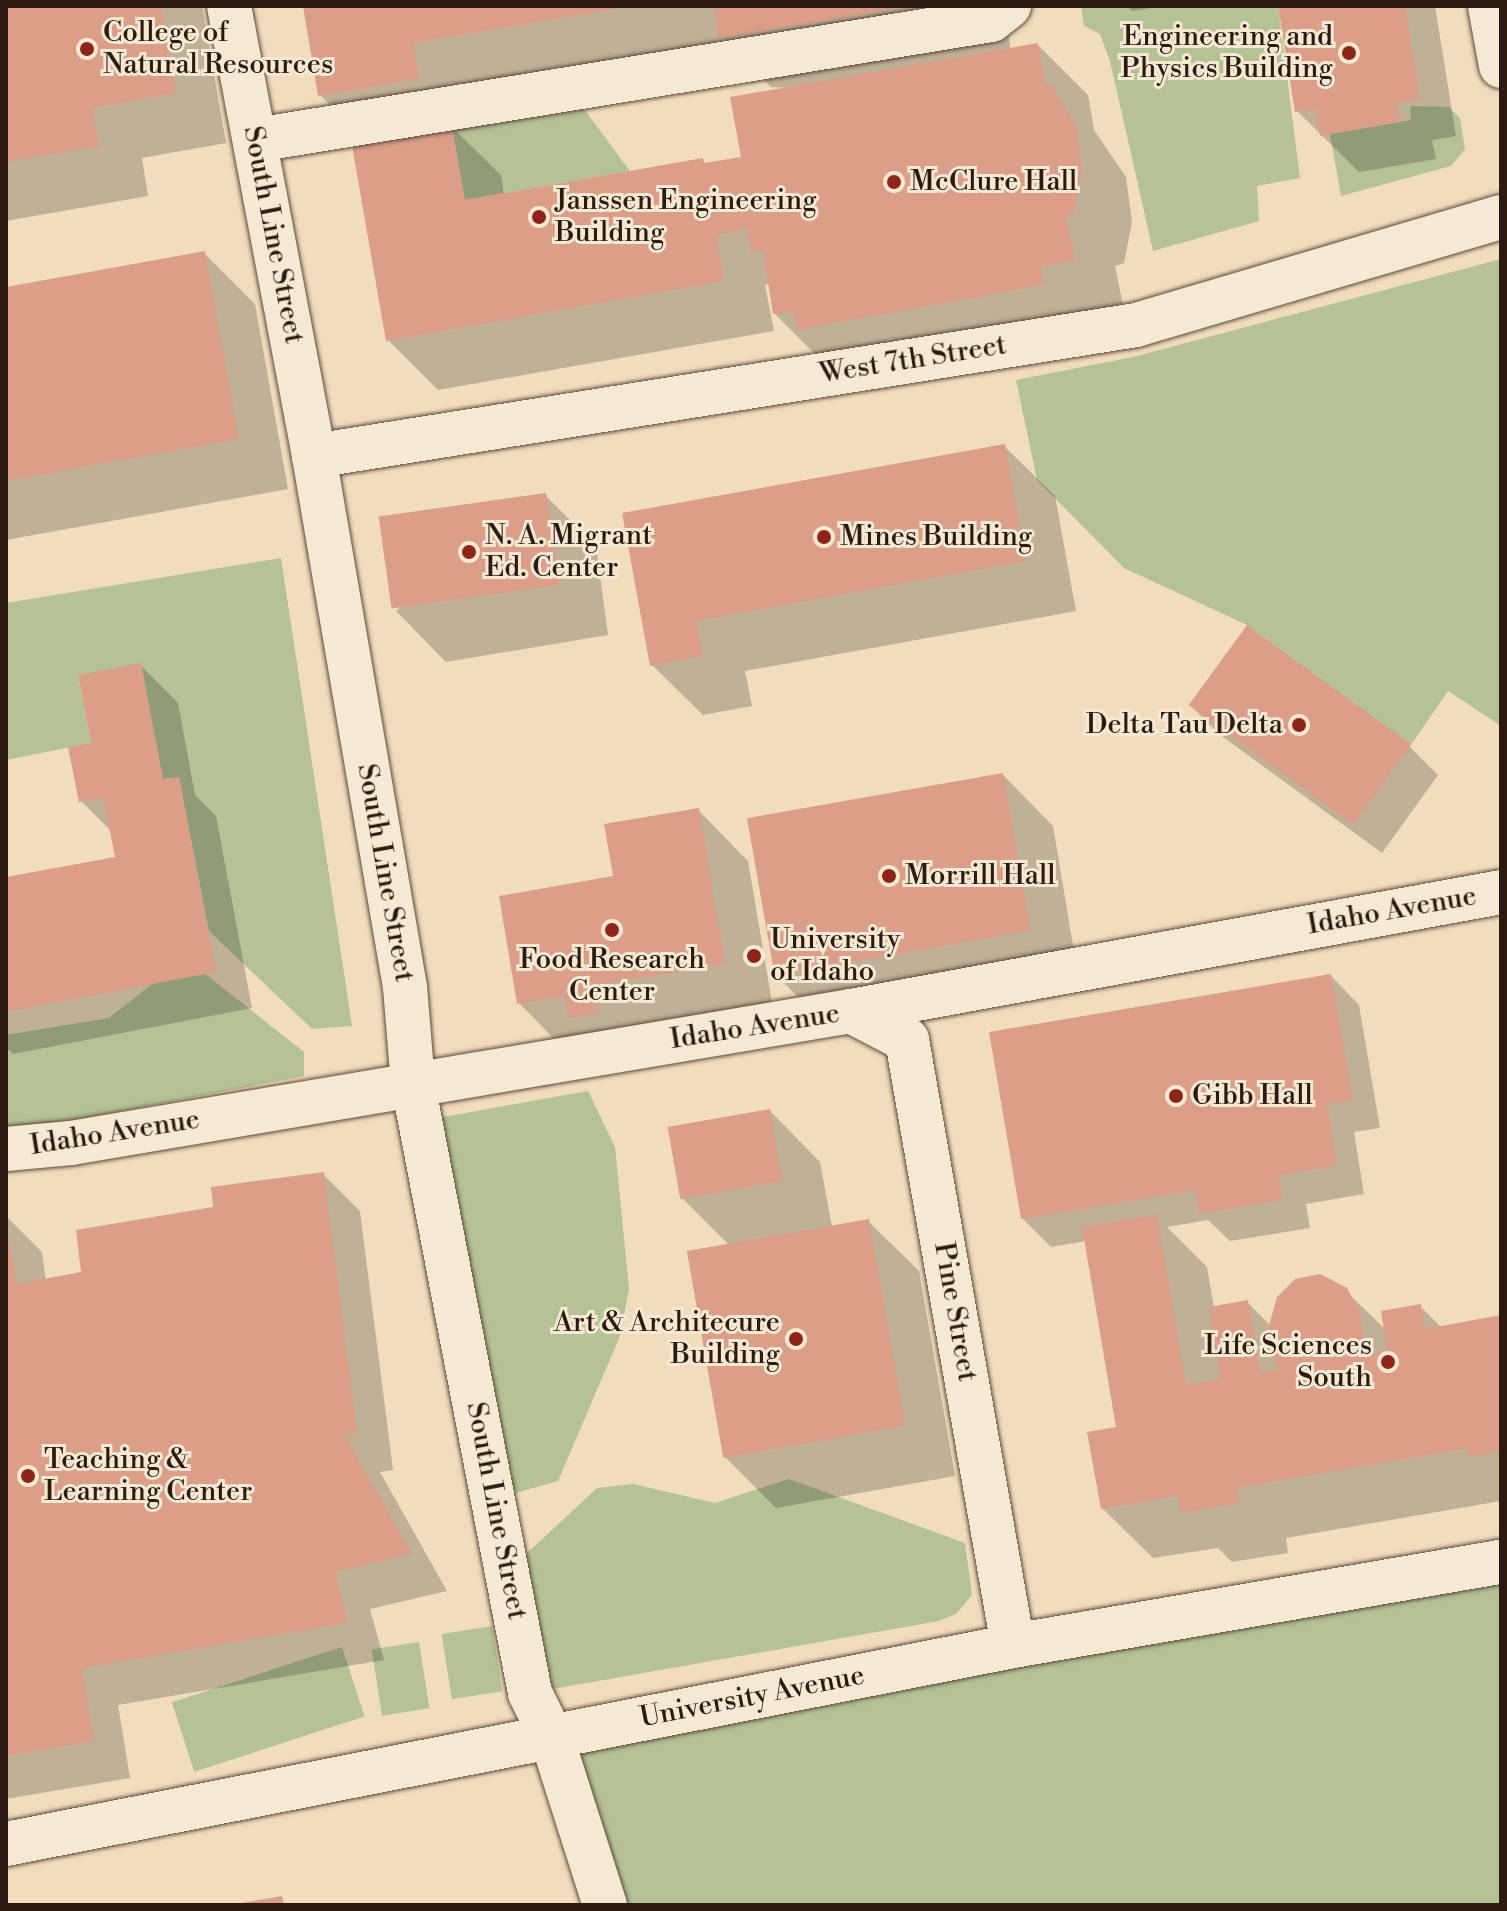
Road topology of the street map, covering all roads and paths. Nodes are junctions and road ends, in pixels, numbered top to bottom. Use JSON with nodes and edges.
{"nodes":[{"id":1,"x":229,"y":6,"type":"edge"},
{"id":2,"x":1009,"y":6,"type":"edge"},
{"id":3,"x":1490,"y":6,"type":"edge"},
{"id":4,"x":1501,"y":66,"type":"edge"},
{"id":5,"x":256,"y":140,"type":"junction"},
{"id":6,"x":1501,"y":217,"type":"edge"},
{"id":7,"x":314,"y":456,"type":"junction"},
{"id":8,"x":1501,"y":892,"type":"edge"},
{"id":9,"x":851,"y":1011,"type":"junction"},
{"id":10,"x":413,"y":1084,"type":"junction"},
{"id":11,"x":6,"y":1149,"type":"edge"},
{"id":12,"x":1501,"y":1562,"type":"edge"},
{"id":13,"x":1013,"y":1646,"type":"junction"},
{"id":14,"x":551,"y":1736,"type":"junction"},
{"id":15,"x":6,"y":1844,"type":"edge"},
{"id":16,"x":605,"y":1905,"type":"edge"}],
"edges":[{"from":1,"to":5,"type":"street","name":"South Line Street"},
{"from":2,"to":5,"type":"street"},
{"from":3,"to":4,"type":"street"},
{"from":5,"to":7,"type":"street","name":"South Line Street"},
{"from":6,"to":7,"type":"street","name":"West 7th Street"},
{"from":7,"to":10,"type":"street","name":"South Line Street"},
{"from":8,"to":9,"type":"street","name":"Idaho Avenue"},
{"from":9,"to":10,"type":"street","name":"Idaho Avenue"},
{"from":9,"to":13,"type":"street","name":"Pine Street"},
{"from":10,"to":11,"type":"street","name":"Idaho Avenue"},
{"from":10,"to":14,"type":"street","name":"South Line Street"},
{"from":12,"to":13,"type":"street","name":"University Avenue"},
{"from":13,"to":14,"type":"street","name":"University Avenue"},
{"from":14,"to":15,"type":"street","name":"University Avenue"},
{"from":14,"to":16,"type":"street","name":"South Line Street"}]}
